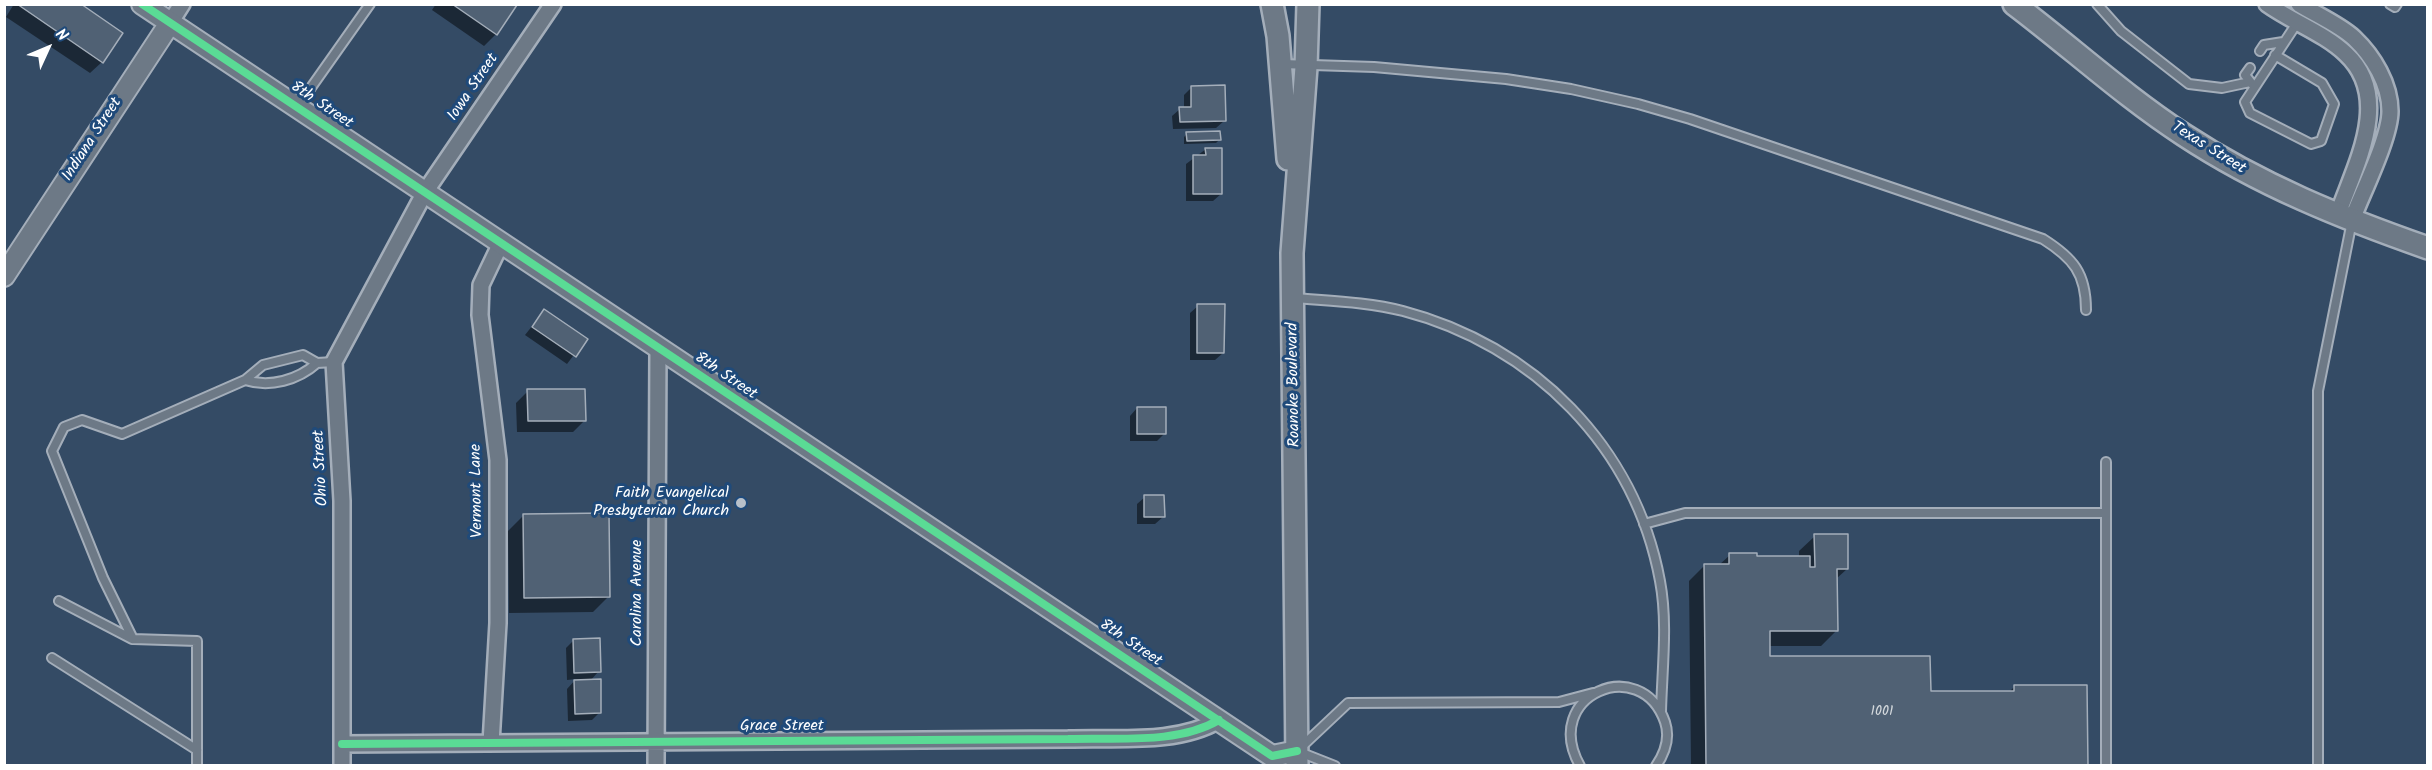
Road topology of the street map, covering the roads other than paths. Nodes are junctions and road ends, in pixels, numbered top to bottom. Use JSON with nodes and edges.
{"nodes":[{"id":1,"x":142,"y":4,"type":"edge"},
{"id":2,"x":182,"y":4,"type":"edge"},
{"id":3,"x":370,"y":4,"type":"edge"},
{"id":4,"x":553,"y":4,"type":"edge"},
{"id":5,"x":1272,"y":4,"type":"edge"},
{"id":6,"x":1281,"y":4,"type":"edge"},
{"id":7,"x":1308,"y":4,"type":"edge"},
{"id":8,"x":2014,"y":4,"type":"edge"},
{"id":9,"x":2097,"y":4,"type":"edge"},
{"id":10,"x":2268,"y":4,"type":"edge"},
{"id":11,"x":2390,"y":4,"type":"edge"},
{"id":12,"x":2397,"y":4,"type":"edge"},
{"id":13,"x":2304,"y":6,"type":"edge"},
{"id":14,"x":2107,"y":8,"type":"edge"},
{"id":15,"x":2297,"y":22,"type":"junction"},
{"id":16,"x":170,"y":23,"type":"junction"},
{"id":17,"x":1278,"y":36,"type":"junction"},
{"id":18,"x":2283,"y":42,"type":"junction"},
{"id":19,"x":2260,"y":51,"type":"dead end"},
{"id":20,"x":2275,"y":55,"type":"junction"},
{"id":21,"x":1280,"y":64,"type":"junction"},
{"id":22,"x":1306,"y":67,"type":"junction"},
{"id":23,"x":2250,"y":68,"type":"dead end"},
{"id":24,"x":2252,"y":84,"type":"junction"},
{"id":25,"x":297,"y":107,"type":"junction"},
{"id":26,"x":425,"y":192,"type":"junction"},
{"id":27,"x":1293,"y":214,"type":"junction"},
{"id":28,"x":2345,"y":217,"type":"junction"},
{"id":29,"x":501,"y":243,"type":"junction"},
{"id":30,"x":2427,"y":248,"type":"edge"},
{"id":31,"x":4,"y":276,"type":"edge"},
{"id":32,"x":1293,"y":298,"type":"junction"},
{"id":33,"x":2086,"y":310,"type":"dead end"},
{"id":34,"x":658,"y":349,"type":"junction"},
{"id":35,"x":334,"y":362,"type":"junction"},
{"id":36,"x":317,"y":363,"type":"junction"},
{"id":37,"x":245,"y":380,"type":"junction"},
{"id":38,"x":2106,"y":462,"type":"dead end"},
{"id":39,"x":2106,"y":513,"type":"junction"},
{"id":40,"x":1644,"y":524,"type":"junction"},
{"id":41,"x":58,"y":601,"type":"dead end"},
{"id":42,"x":133,"y":639,"type":"junction"},
{"id":43,"x":52,"y":658,"type":"dead end"},
{"id":44,"x":1593,"y":693,"type":"junction"},
{"id":45,"x":1661,"y":712,"type":"junction"},
{"id":46,"x":1219,"y":720,"type":"junction"},
{"id":47,"x":656,"y":741,"type":"junction"},
{"id":48,"x":491,"y":743,"type":"junction"},
{"id":49,"x":342,"y":744,"type":"junction"},
{"id":50,"x":197,"y":750,"type":"junction"},
{"id":51,"x":1297,"y":758,"type":"edge"},
{"id":52,"x":1662,"y":761,"type":"edge"},
{"id":53,"x":197,"y":765,"type":"edge"},
{"id":54,"x":342,"y":765,"type":"edge"},
{"id":55,"x":656,"y":765,"type":"edge"},
{"id":56,"x":1335,"y":765,"type":"edge"},
{"id":57,"x":1580,"y":765,"type":"edge"},
{"id":58,"x":1656,"y":765,"type":"edge"},
{"id":59,"x":2106,"y":765,"type":"edge"},
{"id":60,"x":2318,"y":765,"type":"edge"}],
"edges":[{"from":1,"to":16,"type":"street","name":"8th Street"},
{"from":2,"to":16,"type":"street","name":"Indiana Street"},
{"from":3,"to":25,"type":"lane"},
{"from":4,"to":26,"type":"street","name":"Iowa Street"},
{"from":5,"to":17,"type":"main road"},
{"from":6,"to":17,"type":"main road"},
{"from":7,"to":22,"type":"main road","name":"Roanoke Boulevard"},
{"from":8,"to":28,"type":"main road","name":"Texas Street"},
{"from":9,"to":14,"type":"lane"},
{"from":10,"to":15,"type":"street"},
{"from":11,"to":12,"type":"lane"},
{"from":13,"to":28,"type":"street"},
{"from":14,"to":24,"type":"lane"},
{"from":15,"to":18,"type":"lane"},
{"from":15,"to":28,"type":"street"},
{"from":16,"to":25,"type":"street","name":"8th Street"},
{"from":16,"to":31,"type":"street","name":"Indiana Street"},
{"from":17,"to":21,"type":"main road"},
{"from":18,"to":19,"type":"lane"},
{"from":18,"to":20,"type":"lane"},
{"from":20,"to":24,"type":"lane"},
{"from":20,"to":24,"type":"lane"},
{"from":21,"to":22,"type":"lane"},
{"from":21,"to":27,"type":"main road"},
{"from":22,"to":27,"type":"main road","name":"Roanoke Boulevard"},
{"from":22,"to":33,"type":"lane"},
{"from":23,"to":24,"type":"lane"},
{"from":25,"to":26,"type":"street","name":"8th Street"},
{"from":26,"to":29,"type":"street","name":"8th Street"},
{"from":26,"to":35,"type":"street"},
{"from":27,"to":32,"type":"main road","name":"Roanoke Boulevard"},
{"from":28,"to":30,"type":"main road","name":"Texas Street"},
{"from":28,"to":60,"type":"lane"},
{"from":29,"to":34,"type":"street","name":"8th Street"},
{"from":29,"to":48,"type":"street","name":"Vermont Lane"},
{"from":32,"to":40,"type":"lane"},
{"from":32,"to":51,"type":"main road","name":"Roanoke Boulevard"},
{"from":34,"to":46,"type":"street","name":"8th Street"},
{"from":34,"to":47,"type":"street","name":"Carolina Avenue"},
{"from":35,"to":36,"type":"lane"},
{"from":35,"to":49,"type":"street","name":"Ohio Street"},
{"from":36,"to":37,"type":"lane"},
{"from":36,"to":37,"type":"lane"},
{"from":37,"to":42,"type":"lane"},
{"from":38,"to":39,"type":"lane"},
{"from":39,"to":40,"type":"lane"},
{"from":39,"to":59,"type":"lane"},
{"from":40,"to":45,"type":"lane"},
{"from":41,"to":42,"type":"lane"},
{"from":42,"to":50,"type":"lane"},
{"from":43,"to":50,"type":"lane"},
{"from":44,"to":45,"type":"lane"},
{"from":44,"to":51,"type":"lane"},
{"from":44,"to":57,"type":"lane"},
{"from":45,"to":52,"type":"lane"},
{"from":46,"to":47,"type":"street","name":"Grace Street"},
{"from":46,"to":51,"type":"street","name":"8th Street"},
{"from":47,"to":48,"type":"street","name":"Grace Street"},
{"from":47,"to":55,"type":"street","name":"Carolina Avenue"},
{"from":48,"to":49,"type":"street","name":"Grace Street"},
{"from":49,"to":54,"type":"street","name":"Ohio Street"},
{"from":50,"to":53,"type":"lane"},
{"from":51,"to":56,"type":"lane"},
{"from":52,"to":58,"type":"lane"}]}
